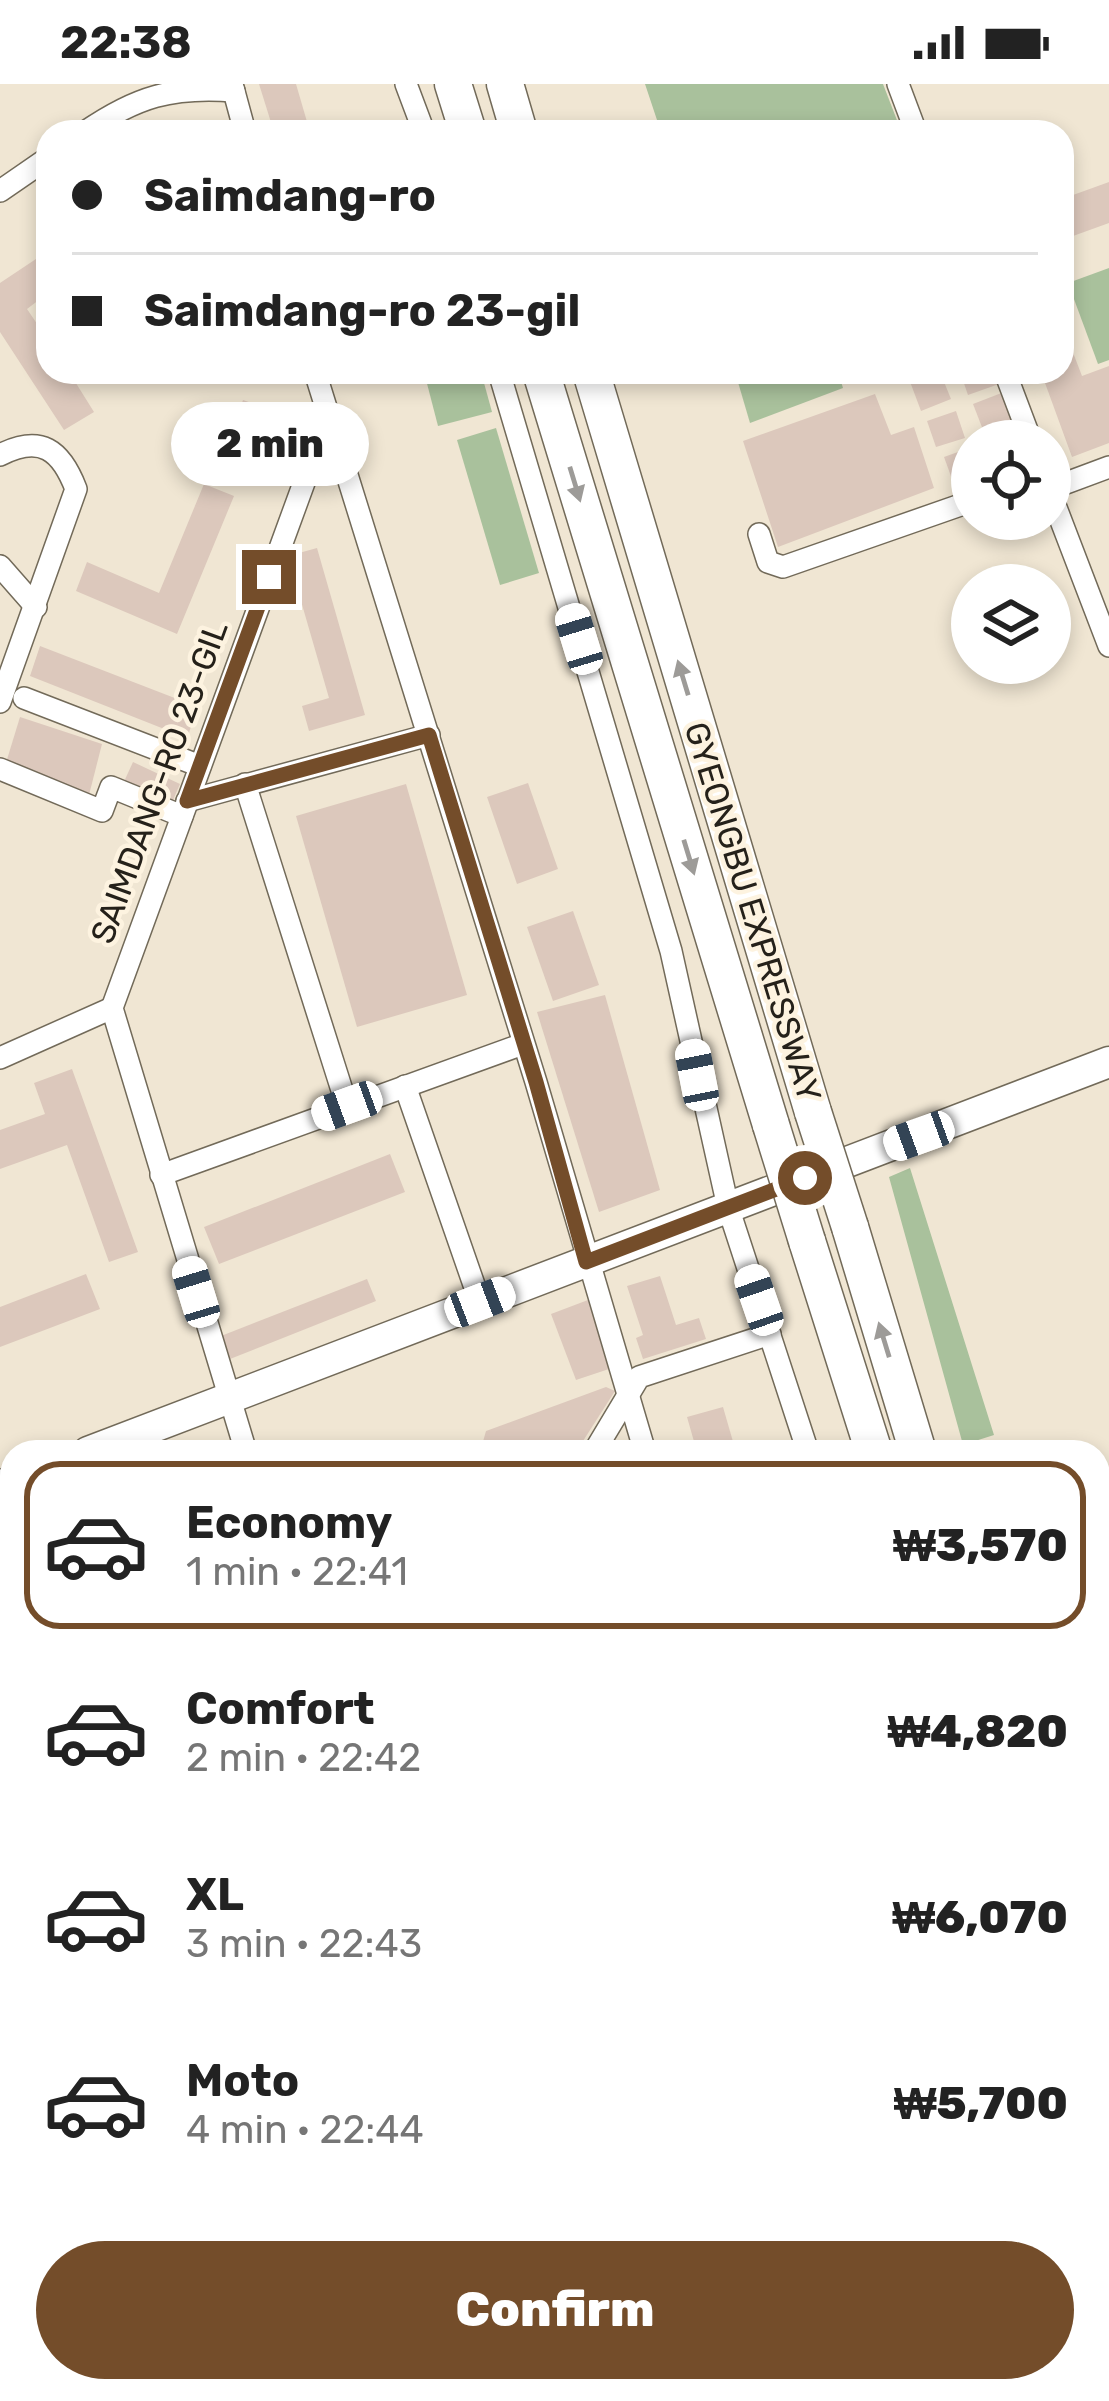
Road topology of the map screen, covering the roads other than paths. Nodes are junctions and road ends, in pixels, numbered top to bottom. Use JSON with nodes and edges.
{"nodes":[{"id":1,"x":406,"y":84,"type":"edge"},
{"id":2,"x":453,"y":84,"type":"edge"},
{"id":3,"x":505,"y":84,"type":"edge"},
{"id":4,"x":898,"y":84,"type":"edge"},
{"id":5,"x":233,"y":88,"type":"edge"},
{"id":6,"x":102,"y":120,"type":"edge"},
{"id":7,"x":242,"y":120,"type":"edge"},
{"id":8,"x":420,"y":120,"type":"edge"},
{"id":9,"x":464,"y":120,"type":"edge"},
{"id":10,"x":516,"y":120,"type":"edge"},
{"id":11,"x":912,"y":120,"type":"edge"},
{"id":12,"x":36,"y":166,"type":"edge"},
{"id":13,"x":0,"y":191,"type":"edge"},
{"id":14,"x":319,"y":384,"type":"edge"},
{"id":15,"x":504,"y":384,"type":"edge"},
{"id":16,"x":545,"y":384,"type":"edge"},
{"id":17,"x":595,"y":384,"type":"edge"},
{"id":18,"x":1010,"y":384,"type":"edge"},
{"id":19,"x":328,"y":416,"type":"junction"},
{"id":20,"x":1023,"y":420,"type":"edge"},
{"id":21,"x":0,"y":455,"type":"edge"},
{"id":22,"x":1109,"y":467,"type":"edge"},
{"id":23,"x":1071,"y":482,"type":"edge"},
{"id":24,"x":951,"y":508,"type":"edge"},
{"id":25,"x":759,"y":534,"type":"dead end"},
{"id":26,"x":1069,"y":540,"type":"edge"},
{"id":27,"x":0,"y":566,"type":"edge"},
{"id":28,"x":36,"y":607,"type":"junction"},
{"id":29,"x":1109,"y":646,"type":"edge"},
{"id":30,"x":24,"y":698,"type":"dead end"},
{"id":31,"x":0,"y":702,"type":"edge"},
{"id":32,"x":429,"y":735,"type":"junction"},
{"id":33,"x":200,"y":766,"type":"junction"},
{"id":34,"x":0,"y":769,"type":"edge"},
{"id":35,"x":245,"y":784,"type":"junction"},
{"id":36,"x":184,"y":808,"type":"junction"},
{"id":37,"x":112,"y":1008,"type":"junction"},
{"id":38,"x":523,"y":1045,"type":"junction"},
{"id":39,"x":0,"y":1058,"type":"edge"},
{"id":40,"x":1109,"y":1062,"type":"edge"},
{"id":41,"x":405,"y":1086,"type":"junction"},
{"id":42,"x":347,"y":1106,"type":"junction"},
{"id":43,"x":161,"y":1175,"type":"junction"},
{"id":44,"x":728,"y":1207,"type":"junction"},
{"id":45,"x":586,"y":1262,"type":"junction"},
{"id":46,"x":480,"y":1302,"type":"junction"},
{"id":47,"x":770,"y":1334,"type":"junction"},
{"id":48,"x":628,"y":1394,"type":"junction"},
{"id":49,"x":229,"y":1398,"type":"junction"},
{"id":50,"x":119,"y":1440,"type":"edge"},
{"id":51,"x":242,"y":1440,"type":"edge"},
{"id":52,"x":601,"y":1440,"type":"edge"},
{"id":53,"x":641,"y":1440,"type":"edge"},
{"id":54,"x":804,"y":1440,"type":"edge"},
{"id":55,"x":870,"y":1440,"type":"edge"},
{"id":56,"x":914,"y":1440,"type":"edge"}],
"edges":[{"from":1,"to":8,"type":"street"},
{"from":2,"to":9,"type":"highway"},
{"from":3,"to":10,"type":"highway"},
{"from":4,"to":11,"type":"street"},
{"from":5,"to":6,"type":"street"},
{"from":5,"to":7,"type":"street"},
{"from":12,"to":13,"type":"street"},
{"from":14,"to":19,"type":"street"},
{"from":15,"to":44,"type":"street"},
{"from":16,"to":55,"type":"highway","name":"GYEONGBU EXPRESSWAY","one_way":true,"bridge":true},
{"from":56,"to":17,"type":"highway","name":"GYEONGBU EXPRESSWAY","one_way":true,"bridge":true},
{"from":18,"to":20,"type":"street"},
{"from":19,"to":32,"type":"street"},
{"from":19,"to":33,"type":"street","name":"SAIMDANG-RO 23-GIL"},
{"from":21,"to":28,"type":"street"},
{"from":22,"to":23,"type":"street"},
{"from":24,"to":25,"type":"street"},
{"from":26,"to":29,"type":"street"},
{"from":27,"to":28,"type":"street"},
{"from":28,"to":31,"type":"street"},
{"from":30,"to":33,"type":"street"},
{"from":32,"to":35,"type":"street"},
{"from":32,"to":38,"type":"street"},
{"from":33,"to":36,"type":"street","name":"SAIMDANG-RO 23-GIL"},
{"from":34,"to":36,"type":"street"},
{"from":35,"to":36,"type":"street"},
{"from":35,"to":42,"type":"street"},
{"from":36,"to":37,"type":"street","name":"SAIMDANG-RO 23-GIL"},
{"from":37,"to":39,"type":"street"},
{"from":37,"to":43,"type":"street"},
{"from":38,"to":41,"type":"street"},
{"from":38,"to":45,"type":"street"},
{"from":40,"to":44,"type":"main road"},
{"from":41,"to":42,"type":"street"},
{"from":41,"to":46,"type":"street"},
{"from":42,"to":43,"type":"street"},
{"from":43,"to":49,"type":"street"},
{"from":44,"to":45,"type":"main road"},
{"from":44,"to":47,"type":"street"},
{"from":45,"to":46,"type":"main road"},
{"from":45,"to":48,"type":"street"},
{"from":46,"to":49,"type":"main road"},
{"from":47,"to":48,"type":"street"},
{"from":47,"to":54,"type":"street"},
{"from":48,"to":52,"type":"street"},
{"from":48,"to":53,"type":"street"},
{"from":49,"to":50,"type":"main road"},
{"from":49,"to":51,"type":"street"}]}
